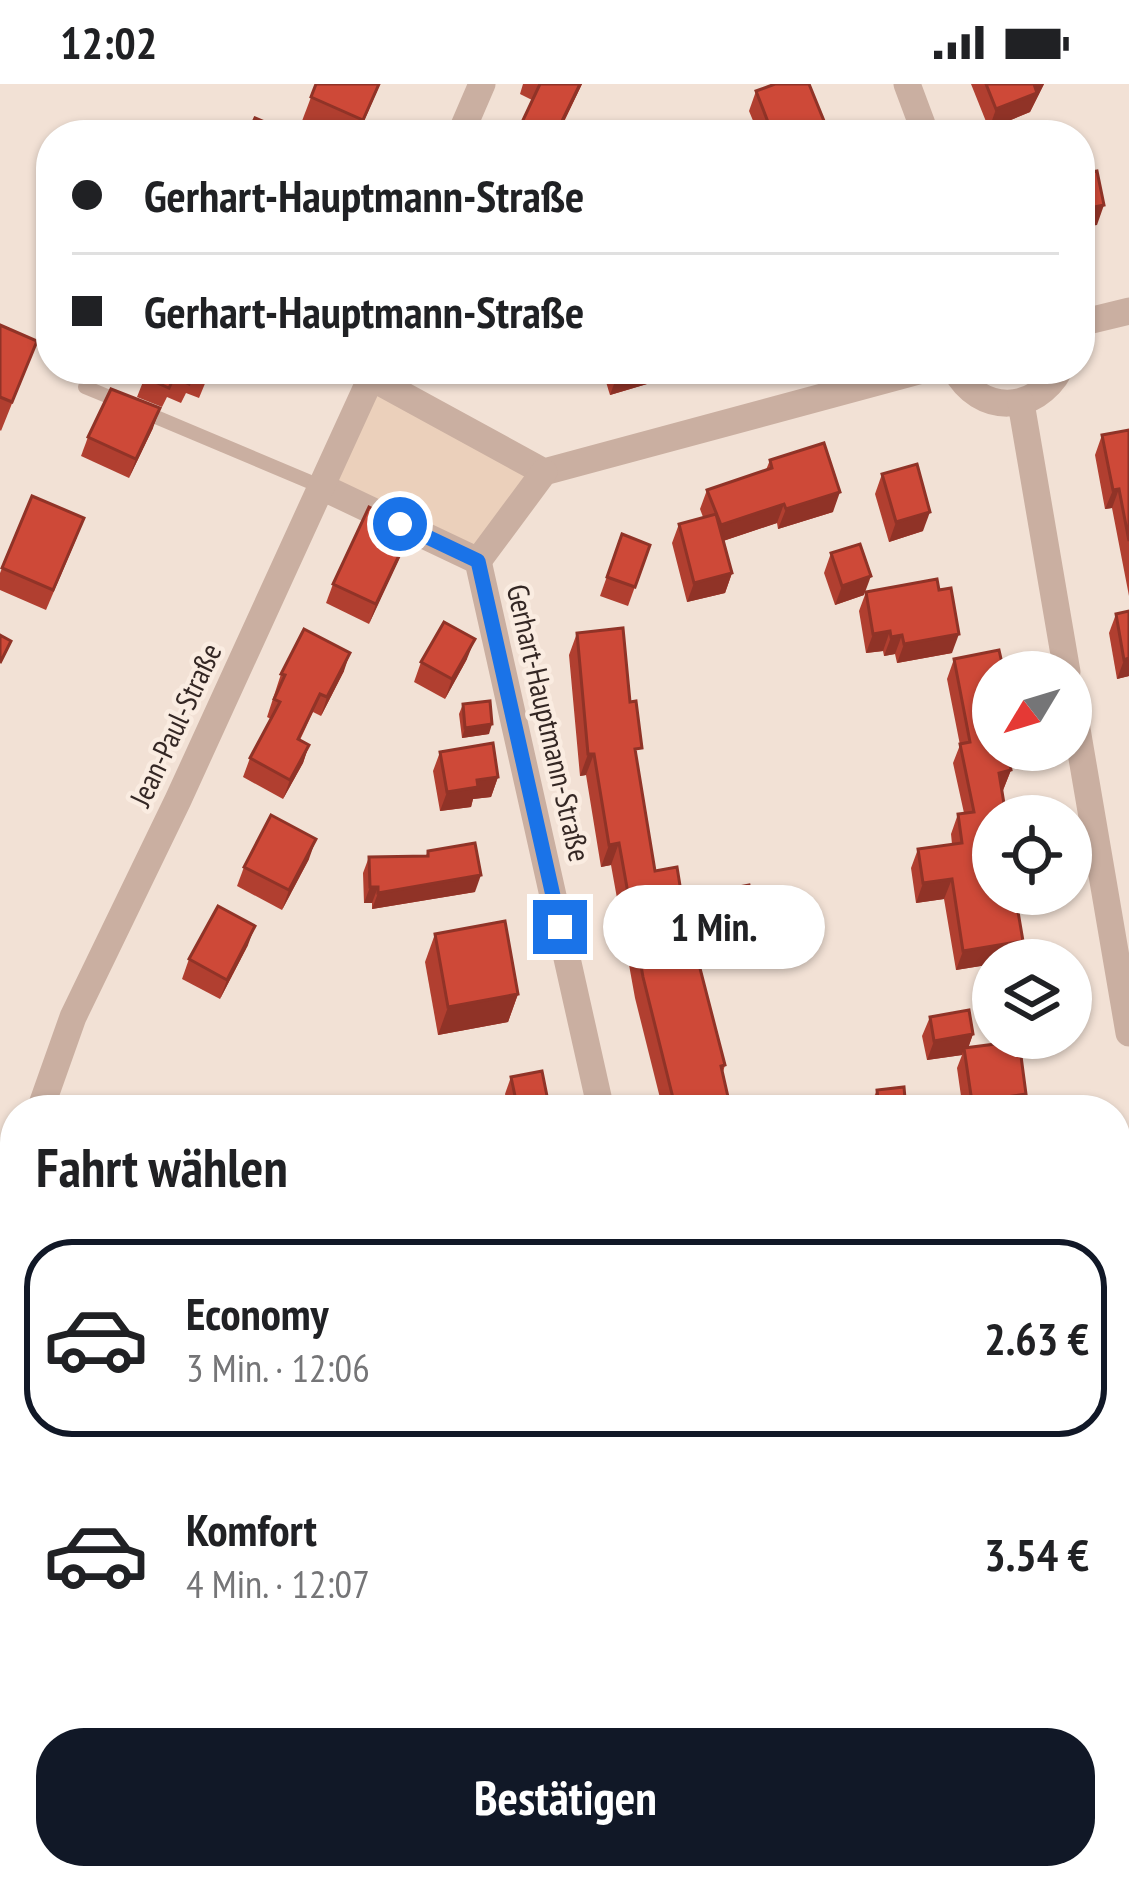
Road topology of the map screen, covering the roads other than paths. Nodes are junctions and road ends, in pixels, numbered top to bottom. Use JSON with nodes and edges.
{"nodes":[{"id":1,"x":482,"y":84,"type":"edge"},
{"id":2,"x":907,"y":84,"type":"edge"},
{"id":3,"x":466,"y":120,"type":"edge"},
{"id":4,"x":920,"y":120,"type":"edge"},
{"id":5,"x":1129,"y":311,"type":"edge"},
{"id":6,"x":1095,"y":319,"type":"edge"},
{"id":7,"x":368,"y":384,"type":"edge"},
{"id":8,"x":390,"y":384,"type":"edge"},
{"id":9,"x":870,"y":384,"type":"edge"},
{"id":10,"x":964,"y":384,"type":"edge"},
{"id":11,"x":1049,"y":384,"type":"edge"},
{"id":12,"x":85,"y":387,"type":"dead end"},
{"id":13,"x":1021,"y":403,"type":"junction"},
{"id":14,"x":544,"y":472,"type":"junction"},
{"id":15,"x":322,"y":487,"type":"junction"},
{"id":16,"x":478,"y":561,"type":"junction"},
{"id":17,"x":1063,"y":651,"type":"edge"},
{"id":18,"x":1084,"y":771,"type":"edge"},
{"id":19,"x":1129,"y":1033,"type":"edge"},
{"id":20,"x":45,"y":1095,"type":"edge"},
{"id":21,"x":598,"y":1095,"type":"edge"}],
"edges":[{"from":1,"to":3,"type":"street"},
{"from":2,"to":4,"type":"street"},
{"from":5,"to":6,"type":"street"},
{"from":7,"to":15,"type":"street","name":"Jean-Paul-Straße"},
{"from":8,"to":14,"type":"street"},
{"from":9,"to":14,"type":"street"},
{"from":10,"to":13,"type":"street"},
{"from":11,"to":13,"type":"street"},
{"from":12,"to":15,"type":"lane"},
{"from":13,"to":17,"type":"street"},
{"from":14,"to":16,"type":"street","name":"Gerhart-Hauptmann-Straße"},
{"from":15,"to":16,"type":"street","name":"Gerhart-Hauptmann-Straße"},
{"from":15,"to":20,"type":"street","name":"Jean-Paul-Straße"},
{"from":16,"to":21,"type":"street","name":"Gerhart-Hauptmann-Straße"},
{"from":18,"to":19,"type":"street"}]}
